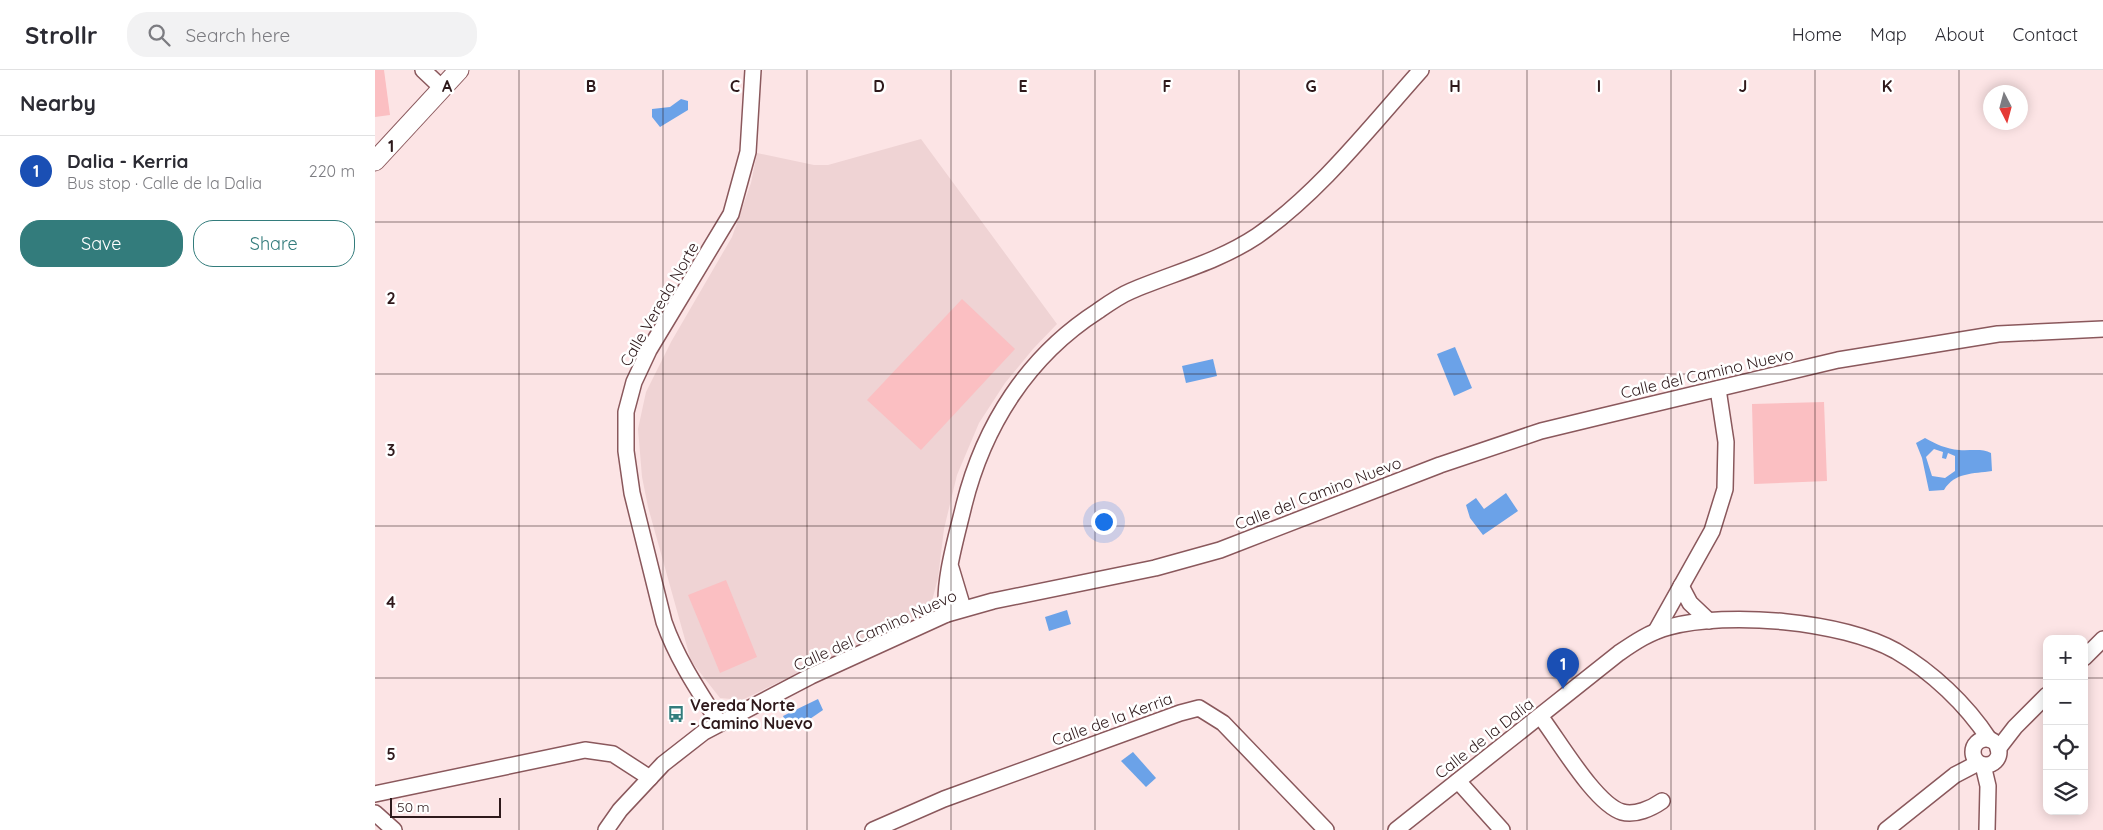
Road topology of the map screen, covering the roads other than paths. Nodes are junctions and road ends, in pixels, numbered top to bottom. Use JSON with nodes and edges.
{"nodes":[{"id":1,"x":423,"y":70,"type":"edge"},
{"id":2,"x":459,"y":70,"type":"edge"},
{"id":3,"x":753,"y":70,"type":"edge"},
{"id":4,"x":1421,"y":70,"type":"edge"},
{"id":5,"x":441,"y":86,"type":"junction"},
{"id":6,"x":375,"y":161,"type":"edge"},
{"id":7,"x":2103,"y":329,"type":"edge"},
{"id":8,"x":1718,"y":389,"type":"junction"},
{"id":9,"x":951,"y":568,"type":"junction"},
{"id":10,"x":1681,"y":586,"type":"junction"},
{"id":11,"x":963,"y":608,"type":"junction"},
{"id":12,"x":947,"y":614,"type":"junction"},
{"id":13,"x":1709,"y":621,"type":"junction"},
{"id":14,"x":1656,"y":631,"type":"junction"},
{"id":15,"x":2103,"y":639,"type":"edge"},
{"id":16,"x":2088,"y":654,"type":"edge"},
{"id":17,"x":2043,"y":699,"type":"edge"},
{"id":18,"x":1539,"y":716,"type":"junction"},
{"id":19,"x":719,"y":723,"type":"junction"},
{"id":20,"x":1993,"y":742,"type":"junction"},
{"id":21,"x":1978,"y":760,"type":"junction"},
{"id":22,"x":650,"y":778,"type":"junction"},
{"id":23,"x":1458,"y":780,"type":"junction"},
{"id":24,"x":375,"y":794,"type":"edge"},
{"id":25,"x":1662,"y":800,"type":"dead end"},
{"id":26,"x":375,"y":813,"type":"edge"},
{"id":27,"x":394,"y":830,"type":"edge"},
{"id":28,"x":606,"y":830,"type":"edge"},
{"id":29,"x":873,"y":830,"type":"edge"},
{"id":30,"x":1326,"y":830,"type":"edge"},
{"id":31,"x":1396,"y":830,"type":"edge"},
{"id":32,"x":1501,"y":830,"type":"edge"},
{"id":33,"x":1886,"y":830,"type":"edge"},
{"id":34,"x":1987,"y":830,"type":"edge"}],
"edges":[{"from":1,"to":5,"type":"street"},
{"from":2,"to":5,"type":"street"},
{"from":3,"to":19,"type":"street","name":"Calle Vereda Norte"},
{"from":4,"to":9,"type":"street"},
{"from":5,"to":6,"type":"street"},
{"from":7,"to":8,"type":"street","name":"Calle del Camino Nuevo"},
{"from":8,"to":10,"type":"street"},
{"from":8,"to":11,"type":"street","name":"Calle del Camino Nuevo"},
{"from":9,"to":11,"type":"street"},
{"from":9,"to":12,"type":"street"},
{"from":10,"to":13,"type":"street"},
{"from":10,"to":14,"type":"street"},
{"from":11,"to":12,"type":"street","name":"Calle del Camino Nuevo"},
{"from":12,"to":19,"type":"street","name":"Calle del Camino Nuevo"},
{"from":13,"to":14,"type":"street","name":"Calle de la Dalia"},
{"from":13,"to":20,"type":"street","name":"Calle de la Dalia"},
{"from":14,"to":18,"type":"street","name":"Calle de la Dalia"},
{"from":15,"to":16,"type":"street"},
{"from":17,"to":20,"type":"street"},
{"from":18,"to":23,"type":"street","name":"Calle de la Dalia"},
{"from":18,"to":25,"type":"street"},
{"from":19,"to":22,"type":"street","name":"Calle del Camino Nuevo"},
{"from":20,"to":21,"type":"street"},
{"from":20,"to":21,"type":"street"},
{"from":21,"to":33,"type":"street"},
{"from":21,"to":34,"type":"street"},
{"from":22,"to":24,"type":"street"},
{"from":22,"to":28,"type":"street","name":"Calle del Camino Nuevo"},
{"from":23,"to":31,"type":"street","name":"Calle de la Dalia"},
{"from":23,"to":32,"type":"street"},
{"from":26,"to":27,"type":"street"},
{"from":29,"to":30,"type":"street","name":"Calle de la Kerria"}]}
